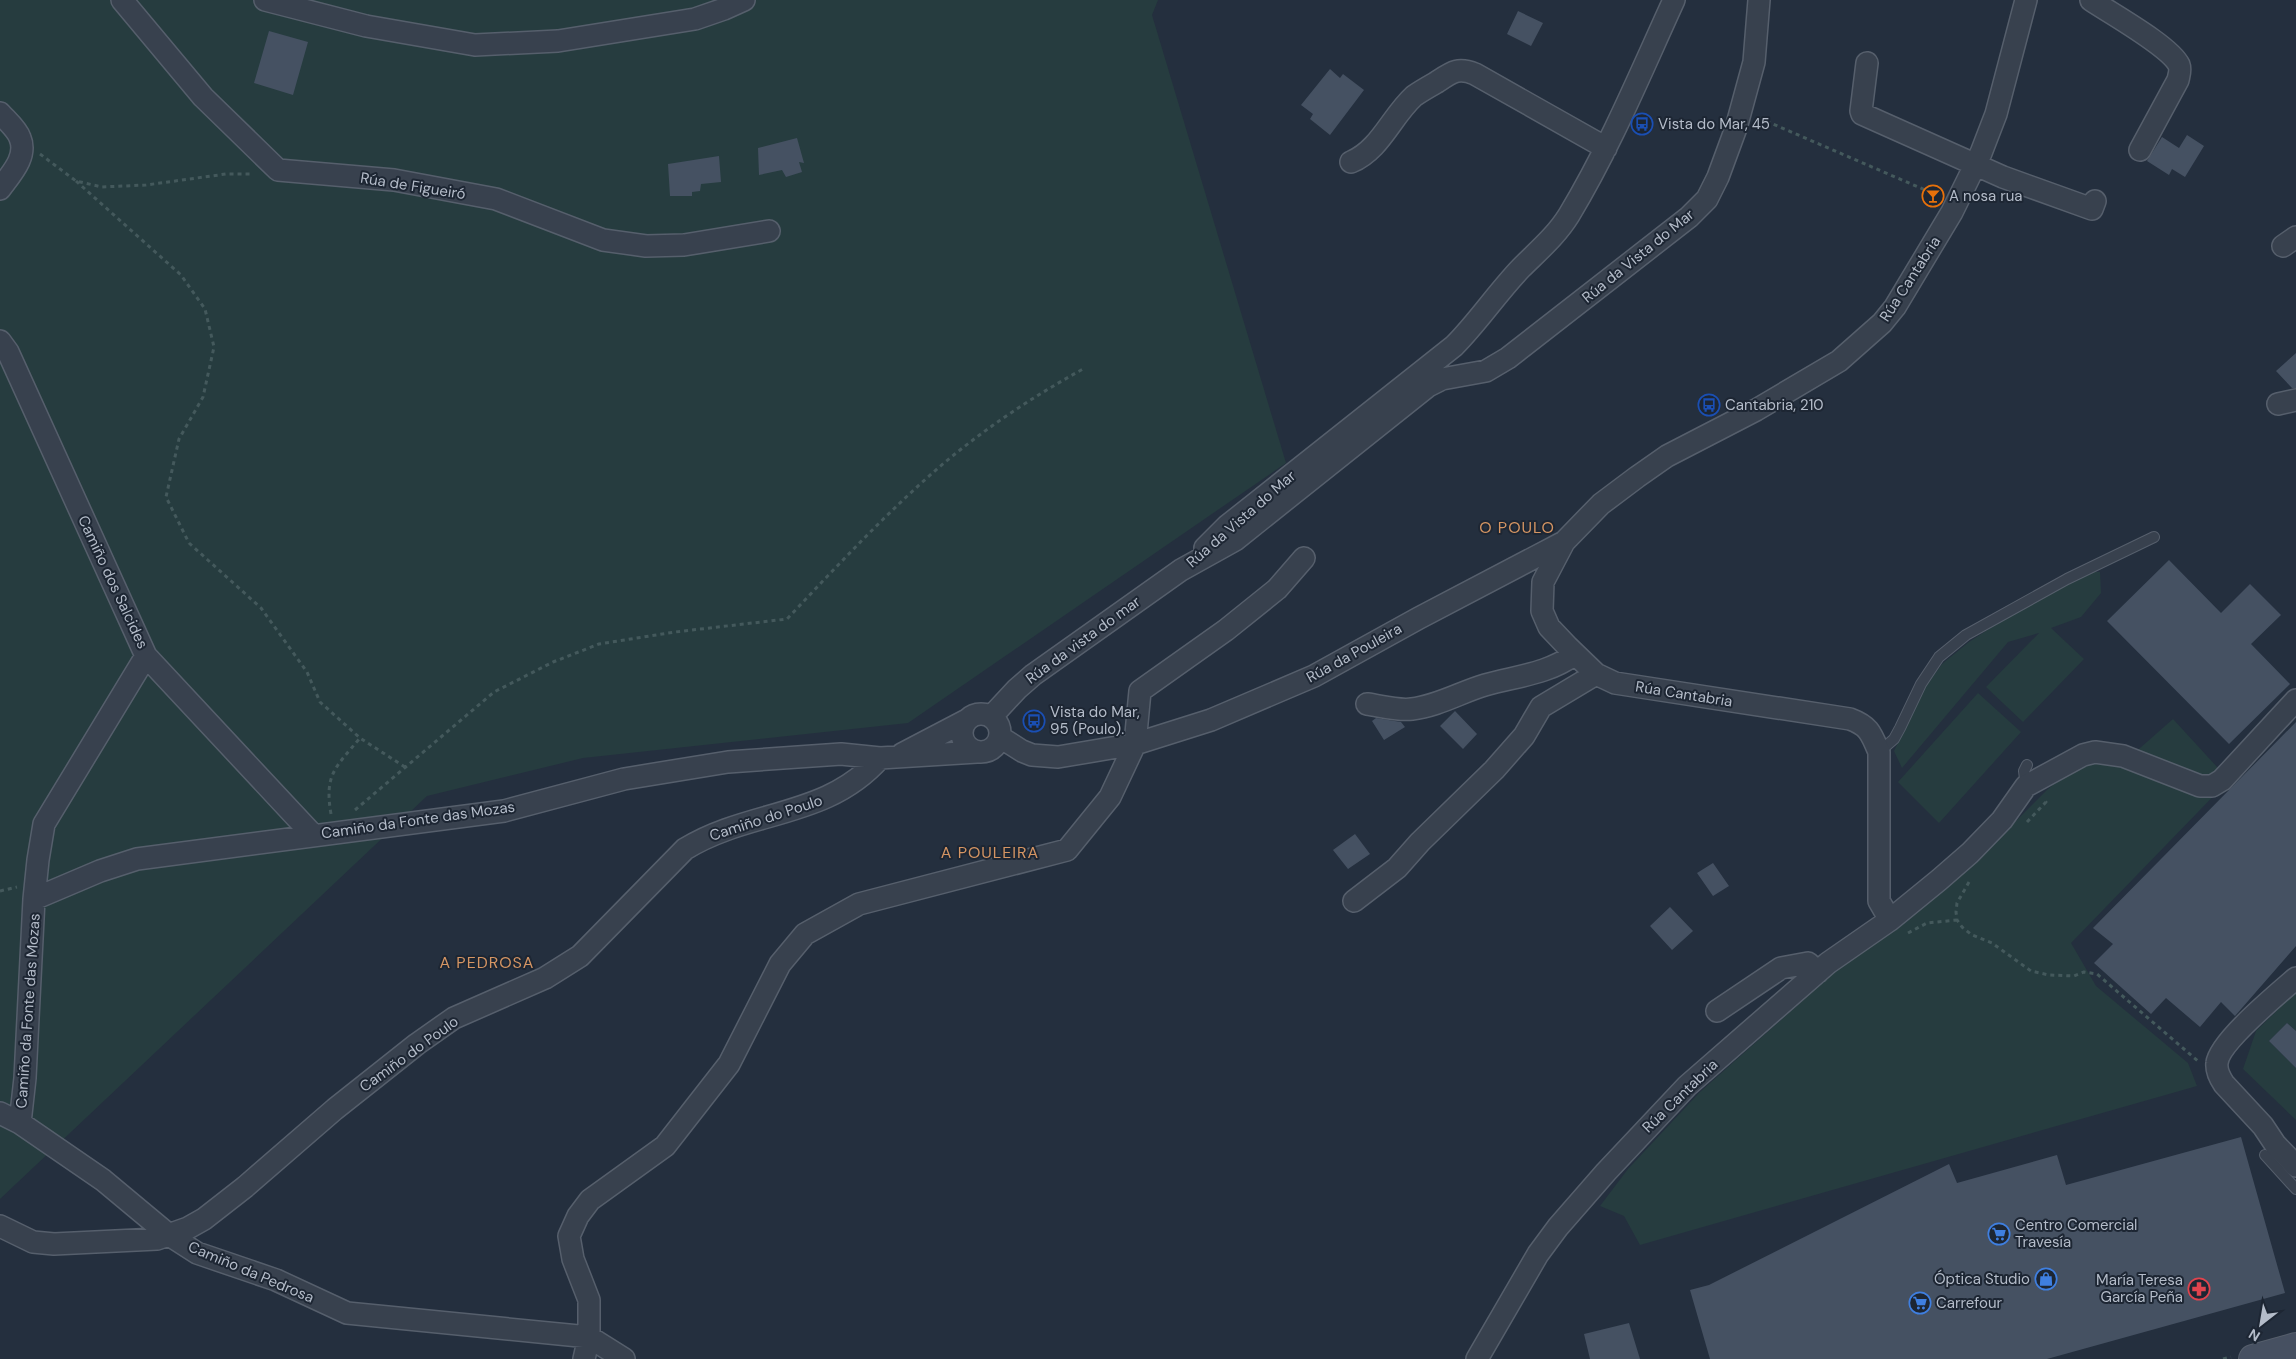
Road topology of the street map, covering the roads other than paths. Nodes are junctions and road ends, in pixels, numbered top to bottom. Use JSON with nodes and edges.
{"nodes":[{"id":1,"x":122,"y":0,"type":"edge"},
{"id":2,"x":265,"y":0,"type":"edge"},
{"id":3,"x":744,"y":0,"type":"edge"},
{"id":4,"x":1674,"y":0,"type":"edge"},
{"id":5,"x":1759,"y":0,"type":"edge"},
{"id":6,"x":2026,"y":0,"type":"edge"},
{"id":7,"x":2091,"y":0,"type":"edge"},
{"id":8,"x":1868,"y":63,"type":"dead end"},
{"id":9,"x":0,"y":113,"type":"edge"},
{"id":10,"x":1606,"y":148,"type":"junction"},
{"id":11,"x":2140,"y":150,"type":"dead end"},
{"id":12,"x":1351,"y":162,"type":"dead end"},
{"id":13,"x":1976,"y":165,"type":"junction"},
{"id":14,"x":0,"y":188,"type":"edge"},
{"id":15,"x":2095,"y":201,"type":"dead end"},
{"id":16,"x":770,"y":231,"type":"dead end"},
{"id":17,"x":0,"y":341,"type":"edge"},
{"id":18,"x":1436,"y":360,"type":"junction"},
{"id":19,"x":1471,"y":375,"type":"junction"},
{"id":20,"x":2154,"y":537,"type":"dead end"},
{"id":21,"x":1564,"y":542,"type":"junction"},
{"id":22,"x":1304,"y":558,"type":"dead end"},
{"id":23,"x":1182,"y":570,"type":"junction"},
{"id":24,"x":1575,"y":654,"type":"junction"},
{"id":25,"x":146,"y":656,"type":"junction"},
{"id":26,"x":1596,"y":674,"type":"junction"},
{"id":27,"x":2296,"y":700,"type":"edge"},
{"id":28,"x":1367,"y":704,"type":"dead end"},
{"id":29,"x":991,"y":716,"type":"junction"},
{"id":30,"x":967,"y":720,"type":"junction"},
{"id":31,"x":1000,"y":737,"type":"junction"},
{"id":32,"x":1134,"y":744,"type":"junction"},
{"id":33,"x":977,"y":752,"type":"junction"},
{"id":34,"x":1879,"y":752,"type":"junction"},
{"id":35,"x":887,"y":757,"type":"junction"},
{"id":36,"x":313,"y":835,"type":"junction"},
{"id":37,"x":34,"y":899,"type":"junction"},
{"id":38,"x":1354,"y":901,"type":"dead end"},
{"id":39,"x":1890,"y":920,"type":"junction"},
{"id":40,"x":1818,"y":972,"type":"junction"},
{"id":41,"x":2296,"y":978,"type":"edge"},
{"id":42,"x":1717,"y":1011,"type":"dead end"},
{"id":43,"x":0,"y":1113,"type":"edge"},
{"id":44,"x":20,"y":1123,"type":"junction"},
{"id":45,"x":2265,"y":1155,"type":"dead end"},
{"id":46,"x":2296,"y":1166,"type":"edge"},
{"id":47,"x":2296,"y":1189,"type":"edge"},
{"id":48,"x":0,"y":1226,"type":"edge"},
{"id":49,"x":170,"y":1235,"type":"junction"},
{"id":50,"x":589,"y":1337,"type":"junction"},
{"id":51,"x":2296,"y":1347,"type":"edge"},
{"id":52,"x":584,"y":1359,"type":"edge"},
{"id":53,"x":624,"y":1359,"type":"edge"},
{"id":54,"x":1477,"y":1359,"type":"edge"},
{"id":55,"x":2253,"y":1359,"type":"edge"}],
"edges":[{"from":1,"to":16,"type":"street","name":"Rúa de Figueiró"},
{"from":2,"to":3,"type":"street"},
{"from":4,"to":10,"type":"street","name":"Rúa da Vista do Mar"},
{"from":5,"to":19,"type":"street","name":"Rúa da Vista do Mar"},
{"from":6,"to":13,"type":"street","name":"Rúa Cantabria"},
{"from":7,"to":11,"type":"street"},
{"from":8,"to":13,"type":"street"},
{"from":9,"to":14,"type":"street"},
{"from":10,"to":12,"type":"street"},
{"from":10,"to":18,"type":"street","name":"Rúa da Vista do Mar"},
{"from":13,"to":15,"type":"street"},
{"from":13,"to":21,"type":"street","name":"Rúa Cantabria"},
{"from":17,"to":25,"type":"street","name":"Camiño dos Salcides"},
{"from":18,"to":19,"type":"street"},
{"from":18,"to":23,"type":"street","name":"Rúa da Vista do Mar"},
{"from":19,"to":23,"type":"street","name":"Rúa da Vista do Mar"},
{"from":20,"to":34,"type":"lane"},
{"from":21,"to":24,"type":"street","name":"Rúa Cantabria"},
{"from":21,"to":32,"type":"street","name":"Rúa da Pouleira"},
{"from":22,"to":32,"type":"street"},
{"from":23,"to":29,"type":"street","name":"Rúa da vista do mar"},
{"from":24,"to":26,"type":"street","name":"Rúa Cantabria"},
{"from":24,"to":28,"type":"street"},
{"from":25,"to":36,"type":"street","name":"Camiño dos Salcides"},
{"from":25,"to":37,"type":"street","name":"Camiño da Fonte das Mozas"},
{"from":26,"to":34,"type":"street","name":"Rúa Cantabria"},
{"from":26,"to":38,"type":"street"},
{"from":27,"to":39,"type":"street"},
{"from":29,"to":30,"type":"street"},
{"from":29,"to":31,"type":"street"},
{"from":30,"to":33,"type":"street"},
{"from":30,"to":35,"type":"street"},
{"from":31,"to":32,"type":"street","name":"Rúa da Pouleira"},
{"from":31,"to":33,"type":"street"},
{"from":32,"to":50,"type":"street"},
{"from":33,"to":35,"type":"street","name":"Camiño da Fonte das Mozas"},
{"from":34,"to":39,"type":"street","name":"Rúa Cantabria"},
{"from":35,"to":36,"type":"street","name":"Camiño da Fonte das Mozas"},
{"from":35,"to":49,"type":"street","name":"Camiño do Poulo"},
{"from":36,"to":37,"type":"street","name":"Camiño da Fonte das Mozas"},
{"from":37,"to":44,"type":"street","name":"Camiño da Fonte das Mozas"},
{"from":39,"to":40,"type":"street","name":"Rúa Cantabria"},
{"from":40,"to":42,"type":"street"},
{"from":40,"to":54,"type":"street","name":"Rúa Cantabria"},
{"from":41,"to":46,"type":"street"},
{"from":43,"to":44,"type":"street","name":"Camiño da Pedrosa"},
{"from":44,"to":49,"type":"street","name":"Camiño da Pedrosa"},
{"from":45,"to":47,"type":"lane"},
{"from":48,"to":49,"type":"street","name":"Camiño do Poulo"},
{"from":49,"to":50,"type":"street","name":"Camiño da Pedrosa"},
{"from":50,"to":52,"type":"street"},
{"from":50,"to":53,"type":"street","name":"Camiño da Pedrosa"},
{"from":51,"to":55,"type":"main road"}]}
